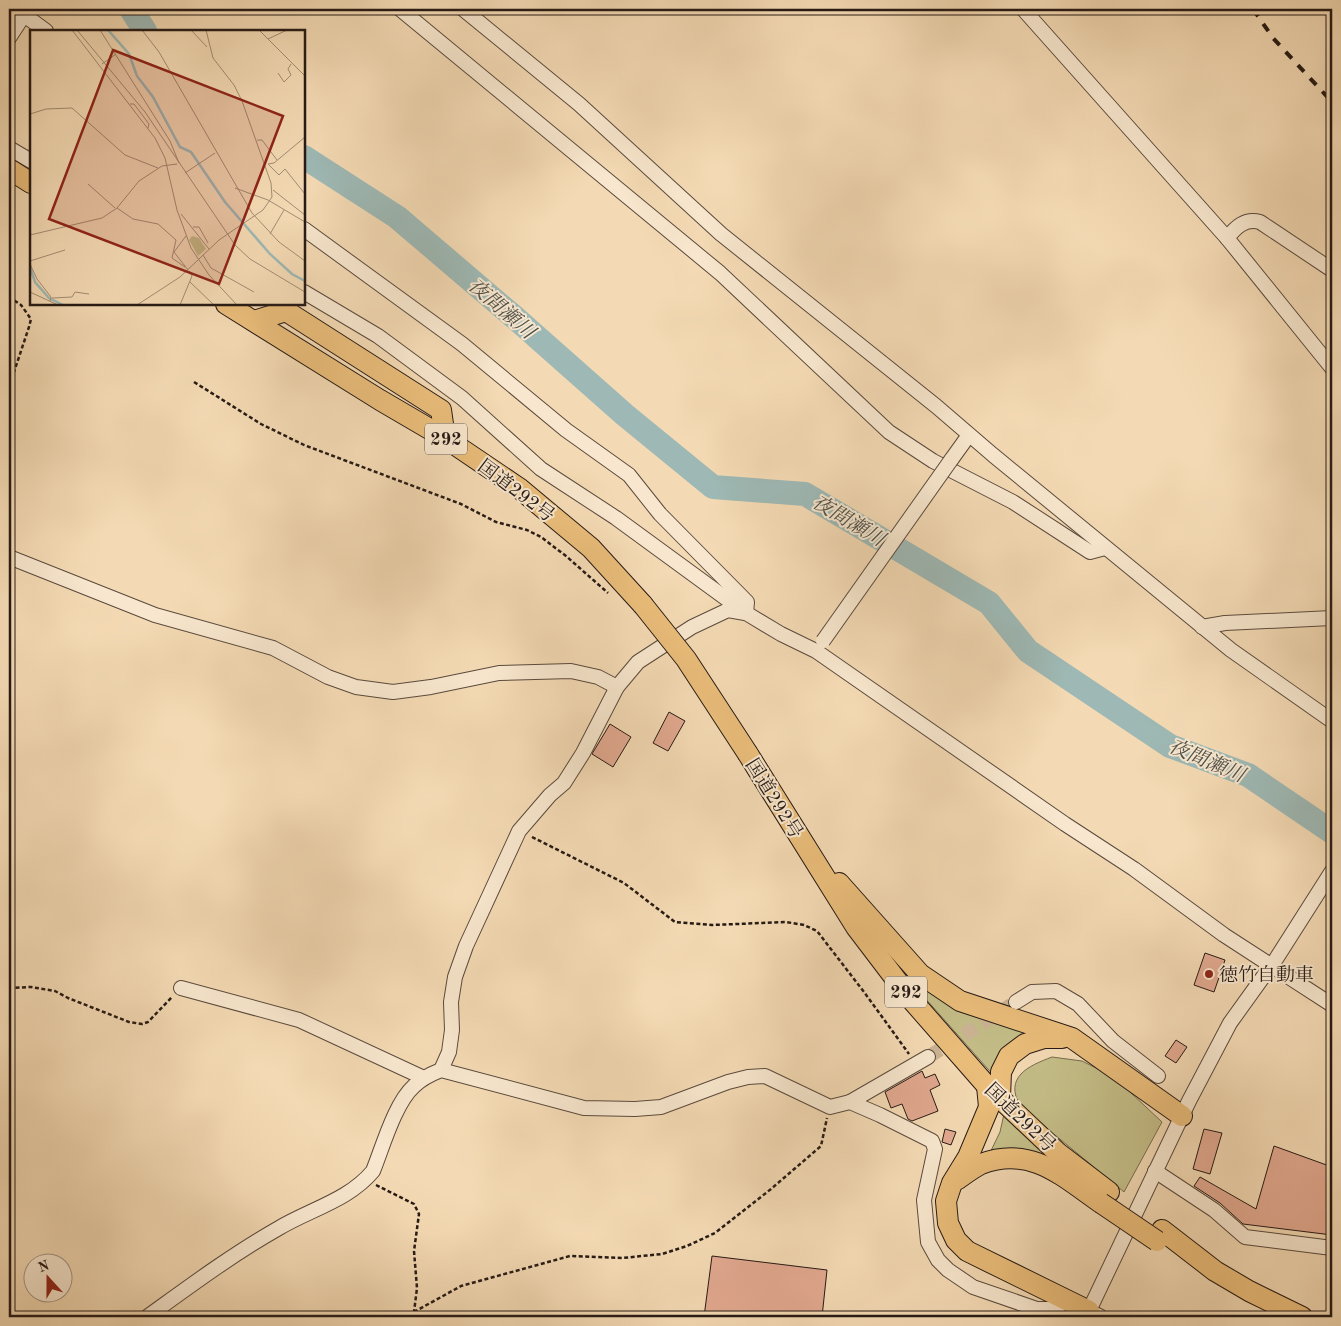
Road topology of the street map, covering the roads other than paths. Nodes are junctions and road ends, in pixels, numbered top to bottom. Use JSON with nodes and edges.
{"nodes":[{"id":1,"x":400,"y":9,"type":"edge"},
{"id":2,"x":463,"y":9,"type":"edge"},
{"id":3,"x":1024,"y":9,"type":"edge"},
{"id":4,"x":20,"y":12,"type":"edge"},
{"id":5,"x":45,"y":30,"type":"edge"},
{"id":6,"x":9,"y":38,"type":"edge"},
{"id":7,"x":9,"y":148,"type":"edge"},
{"id":8,"x":30,"y":160,"type":"edge"},
{"id":9,"x":9,"y":169,"type":"edge"},
{"id":10,"x":30,"y":182,"type":"edge"},
{"id":11,"x":305,"y":230,"type":"edge"},
{"id":12,"x":1227,"y":238,"type":"junction"},
{"id":13,"x":1332,"y":270,"type":"edge"},
{"id":14,"x":305,"y":293,"type":"edge"},
{"id":15,"x":228,"y":305,"type":"edge"},
{"id":16,"x":1332,"y":368,"type":"edge"},
{"id":17,"x":969,"y":435,"type":"junction"},
{"id":18,"x":1105,"y":548,"type":"junction"},
{"id":19,"x":9,"y":557,"type":"edge"},
{"id":20,"x":746,"y":614,"type":"junction"},
{"id":21,"x":1332,"y":618,"type":"edge"},
{"id":22,"x":1202,"y":627,"type":"junction"},
{"id":23,"x":820,"y":646,"type":"junction"},
{"id":24,"x":617,"y":687,"type":"junction"},
{"id":25,"x":1332,"y":720,"type":"edge"},
{"id":26,"x":802,"y":840,"type":"junction"},
{"id":27,"x":1332,"y":871,"type":"edge"},
{"id":28,"x":1273,"y":962,"type":"junction"},
{"id":29,"x":181,"y":988,"type":"road end"},
{"id":30,"x":1016,"y":1002,"type":"tunnel mouth"},
{"id":31,"x":1332,"y":1005,"type":"edge"},
{"id":32,"x":1072,"y":1038,"type":"junction"},
{"id":33,"x":928,"y":1057,"type":"tunnel mouth"},
{"id":34,"x":441,"y":1070,"type":"junction"},
{"id":35,"x":1158,"y":1076,"type":"dead end"},
{"id":36,"x":424,"y":1078,"type":"junction"},
{"id":37,"x":994,"y":1092,"type":"junction"},
{"id":38,"x":850,"y":1102,"type":"junction"},
{"id":39,"x":1182,"y":1116,"type":"junction"},
{"id":40,"x":1155,"y":1171,"type":"junction"},
{"id":41,"x":952,"y":1182,"type":"junction"},
{"id":42,"x":1105,"y":1197,"type":"junction"},
{"id":43,"x":1332,"y":1248,"type":"edge"},
{"id":44,"x":1069,"y":1301,"type":"junction"},
{"id":45,"x":1092,"y":1315,"type":"edge"},
{"id":46,"x":147,"y":1317,"type":"edge"},
{"id":47,"x":1302,"y":1317,"type":"edge"}],
"edges":[{"from":1,"to":18,"type":"street"},
{"from":2,"to":17,"type":"street"},
{"from":3,"to":12,"type":"street"},
{"from":4,"to":5,"type":"street"},
{"from":4,"to":6,"type":"street"},
{"from":7,"to":8,"type":"street"},
{"from":9,"to":10,"type":"highway"},
{"from":11,"to":20,"type":"street"},
{"from":12,"to":13,"type":"street"},
{"from":12,"to":16,"type":"street"},
{"from":14,"to":20,"type":"street"},
{"from":15,"to":26,"type":"highway","name":"国道292号","number":"292","bridge":true},
{"from":17,"to":18,"type":"street"},
{"from":17,"to":23,"type":"street","bridge":true},
{"from":18,"to":22,"type":"street"},
{"from":19,"to":24,"type":"street"},
{"from":20,"to":23,"type":"street"},
{"from":20,"to":24,"type":"street"},
{"from":21,"to":22,"type":"street"},
{"from":22,"to":25,"type":"street"},
{"from":23,"to":28,"type":"street"},
{"from":24,"to":34,"type":"street"},
{"from":26,"to":32,"type":"highway"},
{"from":26,"to":37,"type":"highway","name":"国道292号","number":"292"},
{"from":27,"to":28,"type":"street"},
{"from":28,"to":31,"type":"street"},
{"from":28,"to":39,"type":"street"},
{"from":29,"to":36,"type":"street"},
{"from":30,"to":35,"type":"street"},
{"from":32,"to":37,"type":"highway"},
{"from":32,"to":39,"type":"highway"},
{"from":33,"to":38,"type":"street"},
{"from":34,"to":36,"type":"street"},
{"from":34,"to":38,"type":"street"},
{"from":36,"to":46,"type":"street"},
{"from":37,"to":41,"type":"highway"},
{"from":37,"to":42,"type":"highway","name":"国道292号","number":"292"},
{"from":38,"to":44,"type":"street"},
{"from":39,"to":40,"type":"street"},
{"from":40,"to":43,"type":"street"},
{"from":40,"to":45,"type":"street"},
{"from":41,"to":42,"type":"highway"},
{"from":41,"to":44,"type":"highway"},
{"from":42,"to":47,"type":"highway","bridge":true},
{"from":44,"to":45,"type":"highway"}]}
